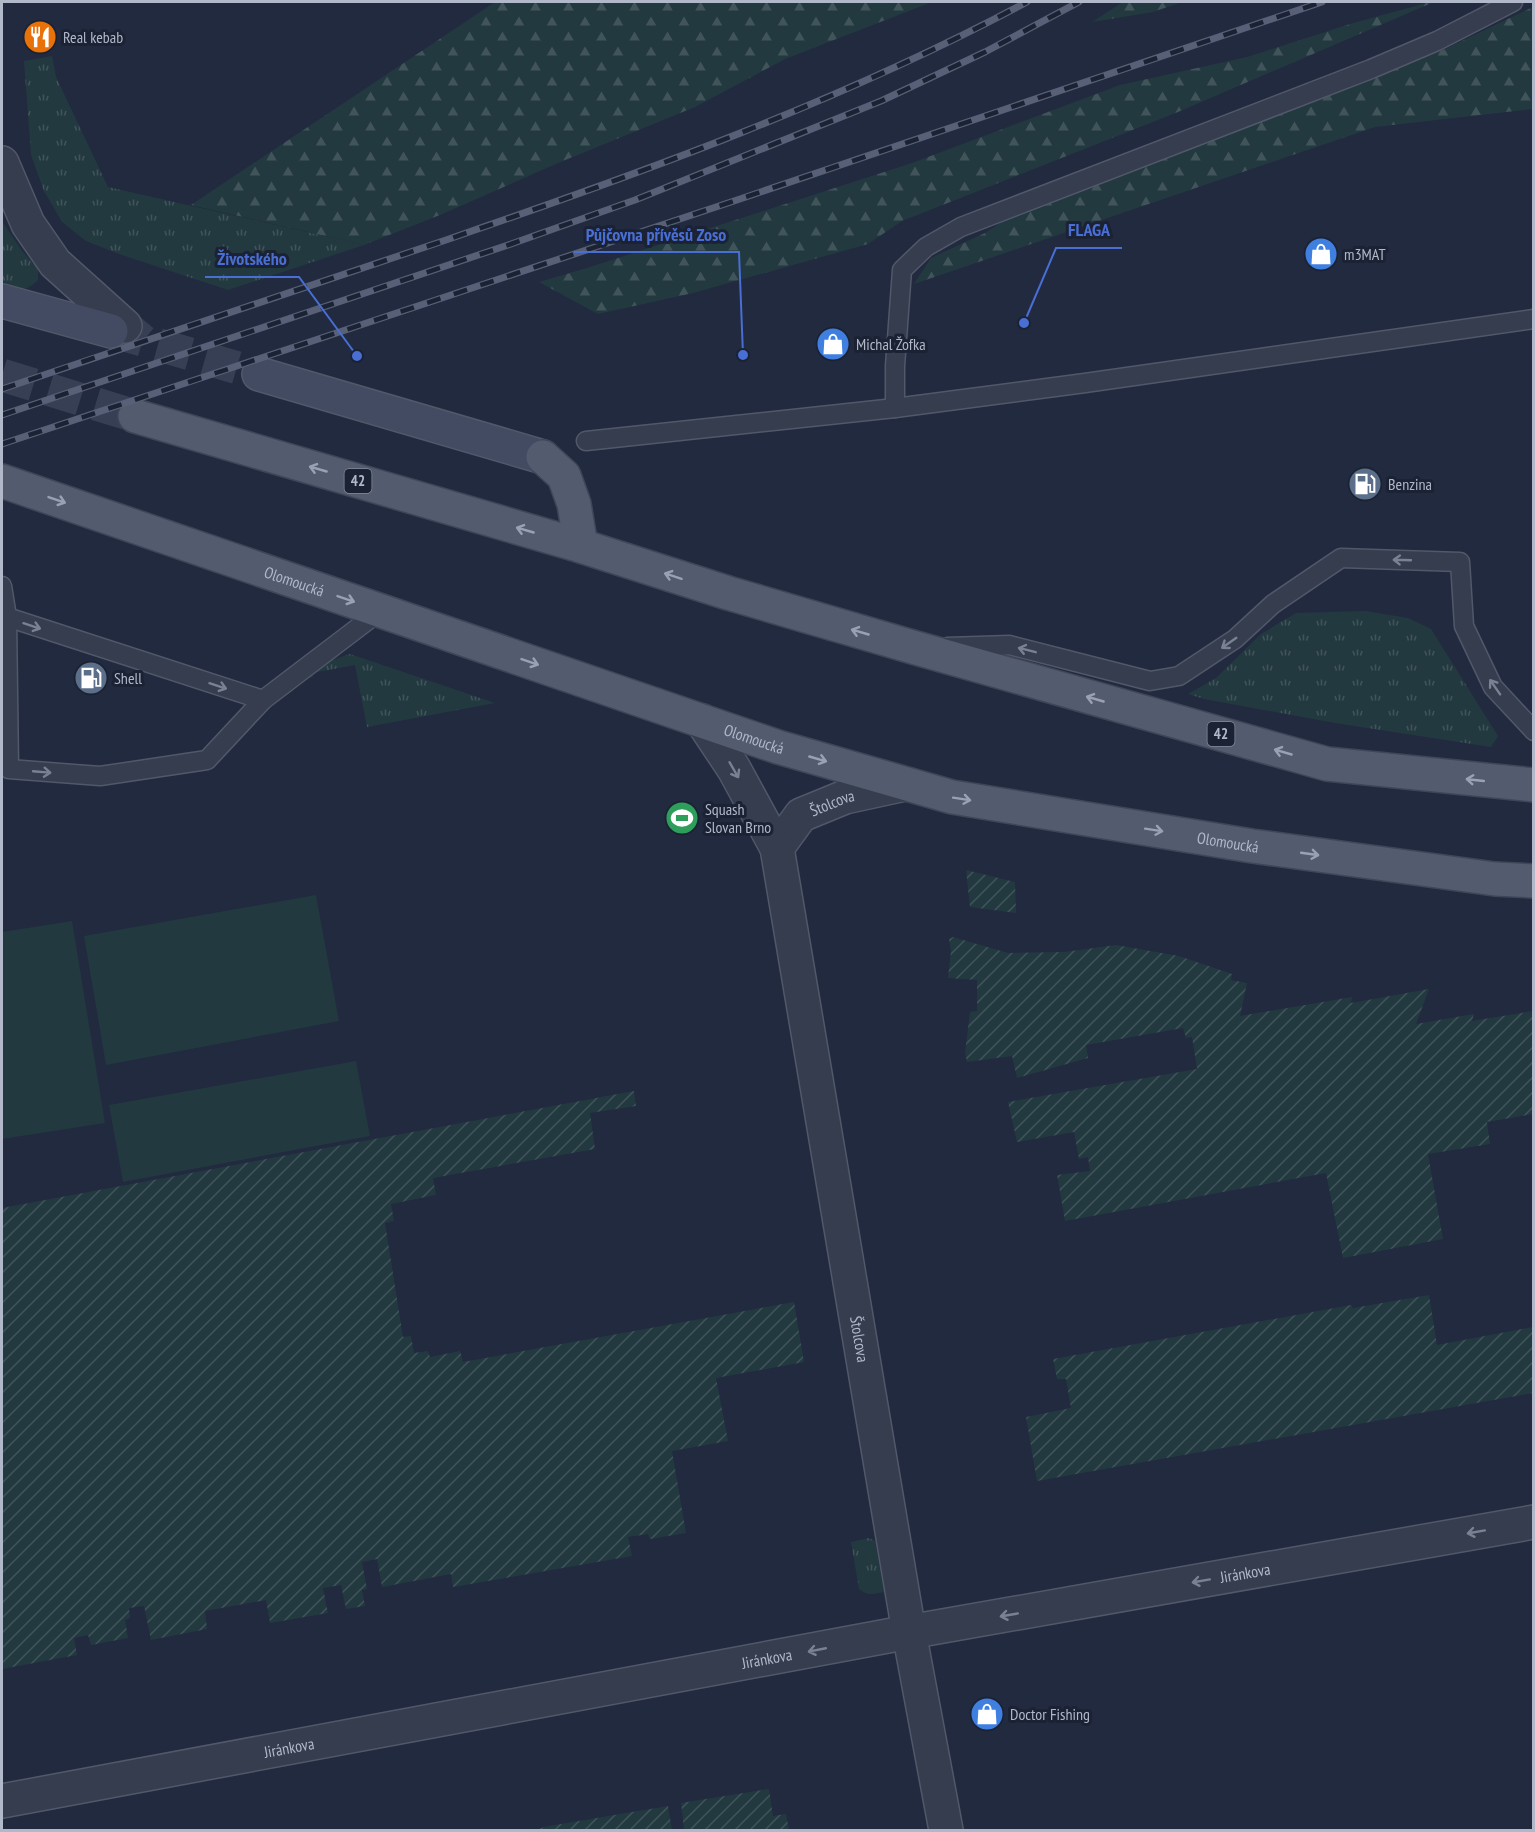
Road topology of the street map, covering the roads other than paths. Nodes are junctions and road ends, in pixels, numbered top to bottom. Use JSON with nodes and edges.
{"nodes":[{"id":1,"x":1513,"y":2,"type":"edge"},
{"id":2,"x":2,"y":163,"type":"edge"},
{"id":3,"x":2,"y":301,"type":"edge"},
{"id":4,"x":1533,"y":319,"type":"edge"},
{"id":5,"x":258,"y":374,"type":"tunnel mouth"},
{"id":6,"x":896,"y":408,"type":"junction"},
{"id":7,"x":135,"y":416,"type":"tunnel mouth"},
{"id":8,"x":586,"y":441,"type":"dead end"},
{"id":9,"x":543,"y":457,"type":"joint"},
{"id":10,"x":2,"y":481,"type":"edge"},
{"id":11,"x":581,"y":546,"type":"junction"},
{"id":12,"x":2,"y":586,"type":"edge"},
{"id":13,"x":380,"y":611,"type":"junction"},
{"id":14,"x":7,"y":617,"type":"junction"},
{"id":15,"x":916,"y":648,"type":"junction"},
{"id":16,"x":263,"y":700,"type":"junction"},
{"id":17,"x":702,"y":721,"type":"junction"},
{"id":18,"x":1533,"y":731,"type":"edge"},
{"id":19,"x":5,"y":770,"type":"edge"},
{"id":20,"x":905,"y":784,"type":"junction"},
{"id":21,"x":1533,"y":785,"type":"edge"},
{"id":22,"x":777,"y":848,"type":"junction"},
{"id":23,"x":1495,"y":879,"type":"junction"},
{"id":24,"x":1533,"y":880,"type":"edge"},
{"id":25,"x":1533,"y":896,"type":"edge"},
{"id":26,"x":1533,"y":1522,"type":"edge"},
{"id":27,"x":909,"y":1632,"type":"junction"},
{"id":28,"x":2,"y":1801,"type":"edge"},
{"id":29,"x":946,"y":1830,"type":"edge"}],
"edges":[{"from":1,"to":6,"type":"lane"},
{"from":2,"to":3,"type":"street"},
{"from":4,"to":6,"type":"lane"},
{"from":5,"to":9,"type":"street"},
{"from":6,"to":8,"type":"lane"},
{"from":11,"to":7,"type":"main road","number":"42","one_way":true},
{"from":9,"to":11,"type":"main road"},
{"from":10,"to":13,"type":"main road","name":"Olomoucká","one_way":true},
{"from":15,"to":11,"type":"main road","number":"42","one_way":true},
{"from":12,"to":14,"type":"lane"},
{"from":13,"to":16,"type":"lane"},
{"from":13,"to":17,"type":"main road","name":"Olomoucká","one_way":true},
{"from":14,"to":16,"type":"lane","one_way":true},
{"from":14,"to":19,"type":"lane"},
{"from":18,"to":15,"type":"lane","one_way":true},
{"from":21,"to":15,"type":"main road","number":"42","one_way":true},
{"from":19,"to":16,"type":"lane","one_way":true},
{"from":17,"to":20,"type":"main road","name":"Olomoucká","one_way":true},
{"from":17,"to":22,"type":"street","name":"Štolcova","one_way":true},
{"from":20,"to":22,"type":"street","name":"Štolcova"},
{"from":20,"to":23,"type":"main road","name":"Olomoucká","one_way":true},
{"from":22,"to":27,"type":"street","name":"Štolcova"},
{"from":23,"to":24,"type":"main road","name":"Olomoucká"},
{"from":23,"to":25,"type":"main road"},
{"from":26,"to":27,"type":"street","name":"Jiránkova","one_way":true},
{"from":27,"to":28,"type":"street","name":"Jiránkova","one_way":true},
{"from":27,"to":29,"type":"street","name":"Štolcova"}]}
